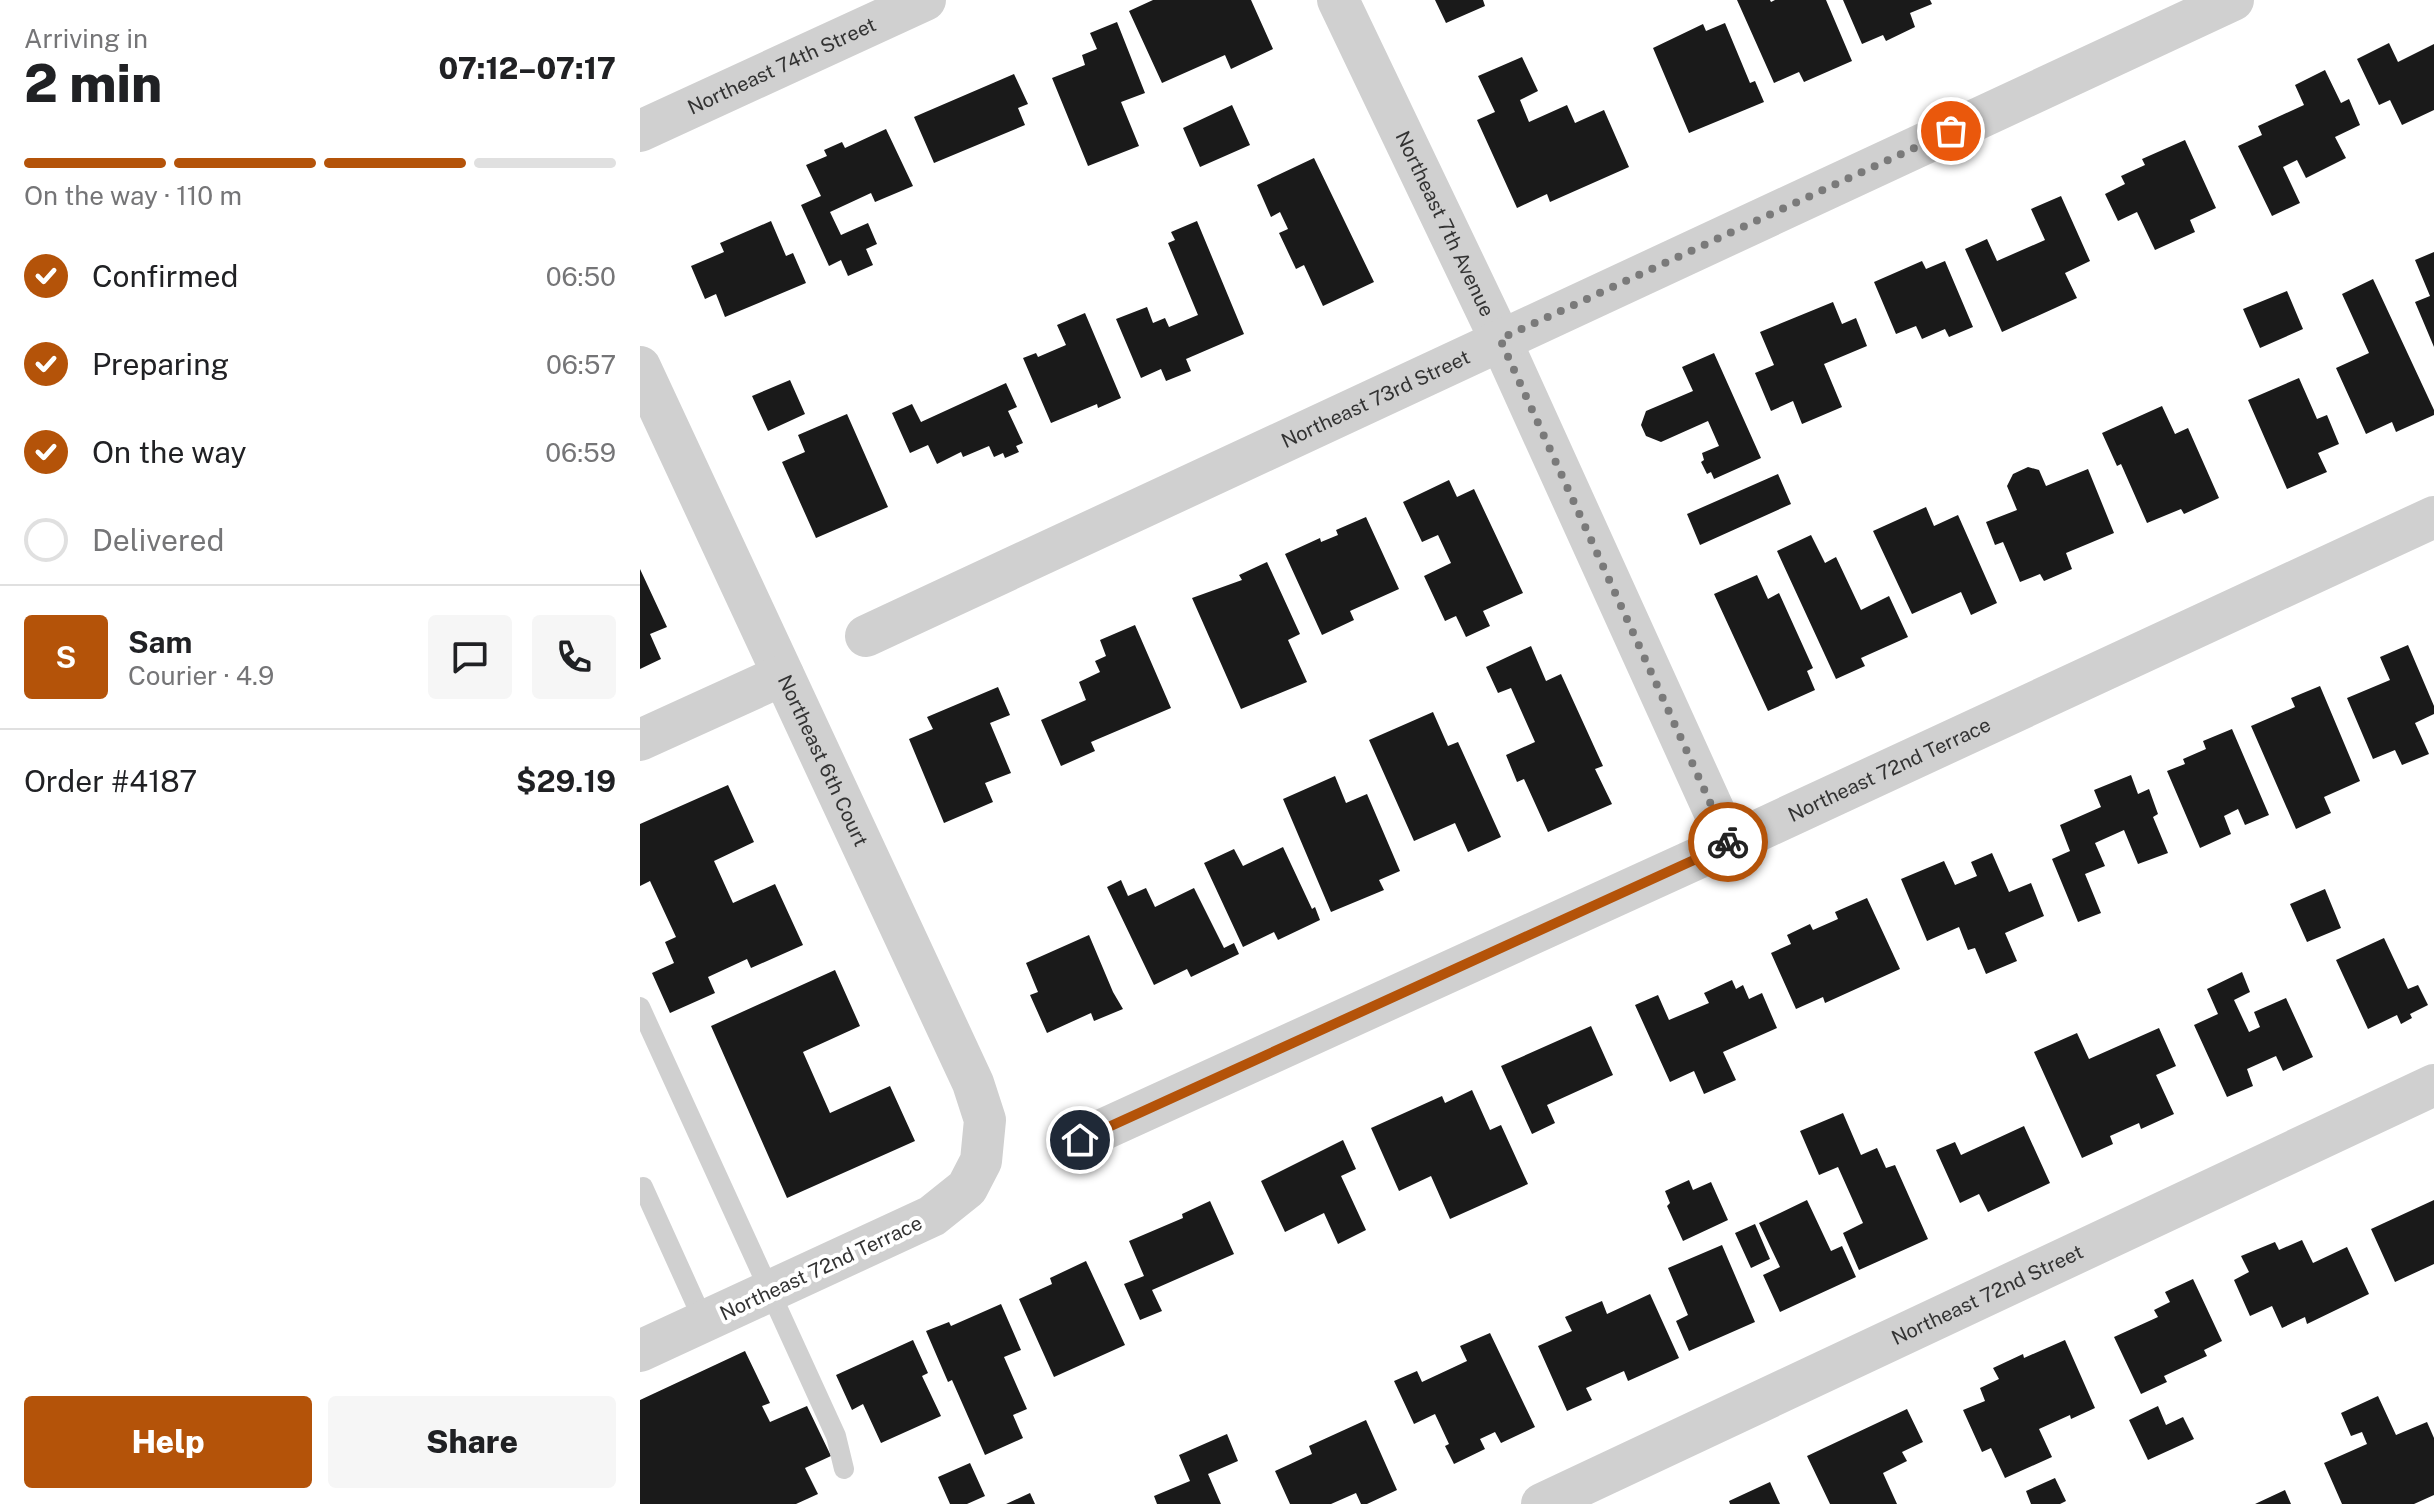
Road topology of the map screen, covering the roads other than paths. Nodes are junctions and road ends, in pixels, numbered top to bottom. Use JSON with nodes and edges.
{"nodes":[{"id":1,"x":925,"y":0,"type":"edge"},
{"id":2,"x":1338,"y":0,"type":"edge"},
{"id":3,"x":2233,"y":0,"type":"edge"},
{"id":4,"x":640,"y":131,"type":"edge"},
{"id":5,"x":1500,"y":339,"type":"junction"},
{"id":6,"x":640,"y":367,"type":"edge"},
{"id":7,"x":2434,"y":517,"type":"edge"},
{"id":8,"x":866,"y":636,"type":"dead end"},
{"id":9,"x":783,"y":675,"type":"junction"},
{"id":10,"x":640,"y":740,"type":"edge"},
{"id":11,"x":1729,"y":844,"type":"junction"},
{"id":12,"x":640,"y":1007,"type":"edge"},
{"id":13,"x":2434,"y":1085,"type":"edge"},
{"id":14,"x":1080,"y":1140,"type":"dead end"},
{"id":15,"x":981,"y":1161,"type":"joint"},
{"id":16,"x":640,"y":1188,"type":"edge"},
{"id":17,"x":771,"y":1291,"type":"junction"},
{"id":18,"x":704,"y":1322,"type":"junction"},
{"id":19,"x":640,"y":1351,"type":"edge"},
{"id":20,"x":844,"y":1469,"type":"dead end"},
{"id":21,"x":1542,"y":1504,"type":"edge"}],
"edges":[{"from":1,"to":4,"type":"street","name":"Northeast 74th Street"},
{"from":2,"to":5,"type":"street","name":"Northeast 7th Avenue"},
{"from":3,"to":5,"type":"street","name":"Northeast 73rd Street"},
{"from":5,"to":8,"type":"street","name":"Northeast 73rd Street"},
{"from":5,"to":11,"type":"street","name":"Northeast 7th Avenue"},
{"from":6,"to":9,"type":"street","name":"Northeast 6th Court"},
{"from":7,"to":11,"type":"street","name":"Northeast 72nd Terrace"},
{"from":9,"to":10,"type":"street"},
{"from":9,"to":15,"type":"street","name":"Northeast 6th Court"},
{"from":11,"to":14,"type":"street","name":"Northeast 72nd Terrace"},
{"from":12,"to":17,"type":"lane"},
{"from":13,"to":21,"type":"street","name":"Northeast 72nd Street"},
{"from":15,"to":17,"type":"street","name":"Northeast 72nd Terrace"},
{"from":16,"to":18,"type":"lane"},
{"from":17,"to":18,"type":"street","name":"Northeast 72nd Terrace"},
{"from":17,"to":20,"type":"lane"},
{"from":18,"to":19,"type":"street","name":"Northeast 72nd Terrace"}]}
